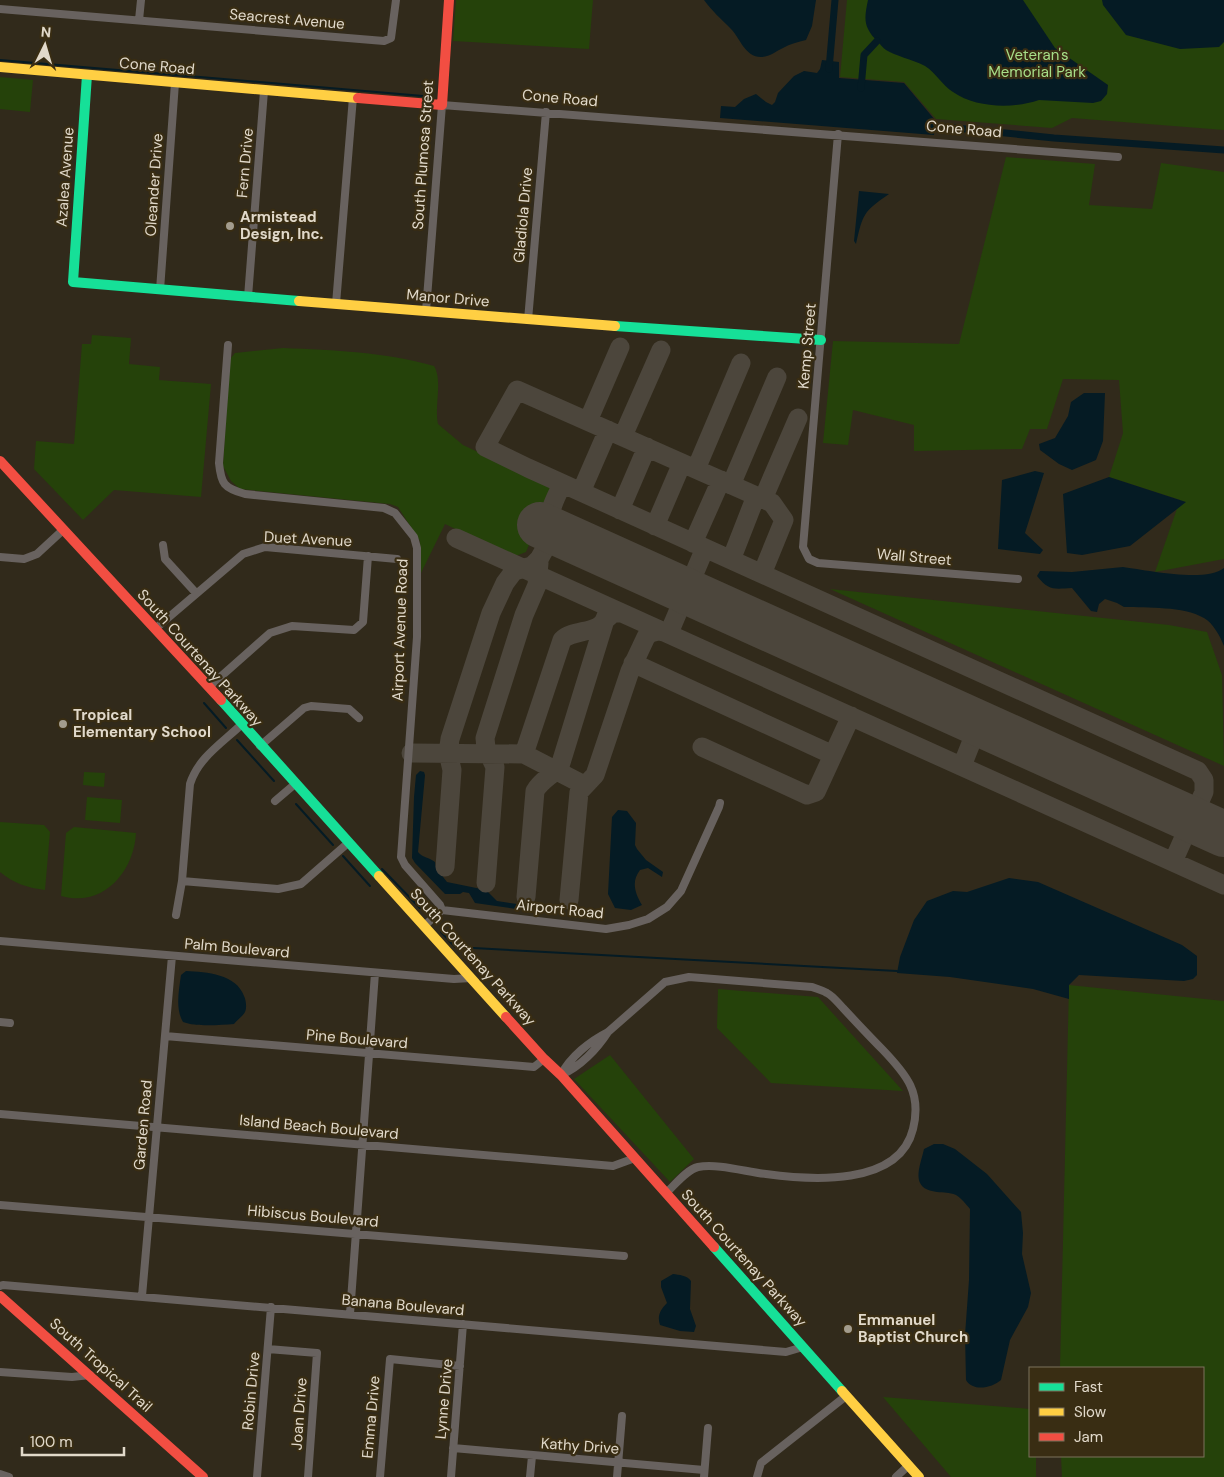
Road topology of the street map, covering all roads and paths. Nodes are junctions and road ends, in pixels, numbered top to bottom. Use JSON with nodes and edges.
{"nodes":[{"id":1,"x":141,"y":0,"type":"edge"},
{"id":2,"x":396,"y":0,"type":"edge"},
{"id":3,"x":450,"y":0,"type":"edge"},
{"id":4,"x":0,"y":8,"type":"edge"},
{"id":5,"x":139,"y":20,"type":"junction"},
{"id":6,"x":0,"y":66,"type":"edge"},
{"id":7,"x":87,"y":75,"type":"junction"},
{"id":8,"x":175,"y":83,"type":"junction"},
{"id":9,"x":264,"y":91,"type":"junction"},
{"id":10,"x":353,"y":98,"type":"junction"},
{"id":11,"x":442,"y":104,"type":"junction"},
{"id":12,"x":546,"y":112,"type":"junction"},
{"id":13,"x":838,"y":134,"type":"junction"},
{"id":14,"x":1118,"y":157,"type":"dead end"},
{"id":15,"x":73,"y":282,"type":"joint"},
{"id":16,"x":160,"y":290,"type":"junction"},
{"id":17,"x":248,"y":297,"type":"junction"},
{"id":18,"x":336,"y":304,"type":"junction"},
{"id":19,"x":426,"y":311,"type":"junction"},
{"id":20,"x":528,"y":320,"type":"junction"},
{"id":21,"x":821,"y":340,"type":"junction"},
{"id":22,"x":228,"y":345,"type":"dead end"},
{"id":23,"x":0,"y":461,"type":"edge"},
{"id":24,"x":63,"y":530,"type":"junction"},
{"id":25,"x":163,"y":545,"type":"dead end"},
{"id":26,"x":368,"y":556,"type":"junction"},
{"id":27,"x":0,"y":557,"type":"edge"},
{"id":28,"x":397,"y":559,"type":"dead end"},
{"id":29,"x":809,"y":559,"type":"joint"},
{"id":30,"x":1018,"y":579,"type":"dead end"},
{"id":31,"x":196,"y":593,"type":"junction"},
{"id":32,"x":155,"y":629,"type":"junction"},
{"id":33,"x":209,"y":687,"type":"junction"},
{"id":34,"x":359,"y":718,"type":"dead end"},
{"id":35,"x":241,"y":725,"type":"junction"},
{"id":36,"x":260,"y":746,"type":"junction"},
{"id":37,"x":295,"y":784,"type":"junction"},
{"id":38,"x":275,"y":801,"type":"dead end"},
{"id":39,"x":720,"y":803,"type":"dead end"},
{"id":40,"x":348,"y":843,"type":"junction"},
{"id":41,"x":182,"y":881,"type":"junction"},
{"id":42,"x":442,"y":910,"type":"junction"},
{"id":43,"x":176,"y":915,"type":"dead end"},
{"id":44,"x":424,"y":926,"type":"junction"},
{"id":45,"x":0,"y":941,"type":"edge"},
{"id":46,"x":172,"y":956,"type":"junction"},
{"id":47,"x":375,"y":973,"type":"junction"},
{"id":48,"x":471,"y":978,"type":"junction"},
{"id":49,"x":0,"y":1022,"type":"edge"},
{"id":50,"x":10,"y":1023,"type":"dead end"},
{"id":51,"x":165,"y":1036,"type":"junction"},
{"id":52,"x":368,"y":1054,"type":"junction"},
{"id":53,"x":544,"y":1059,"type":"junction"},
{"id":54,"x":561,"y":1075,"type":"junction"},
{"id":55,"x":0,"y":1114,"type":"edge"},
{"id":56,"x":156,"y":1127,"type":"junction"},
{"id":57,"x":361,"y":1144,"type":"junction"},
{"id":58,"x":635,"y":1158,"type":"junction"},
{"id":59,"x":666,"y":1193,"type":"junction"},
{"id":60,"x":0,"y":1205,"type":"edge"},
{"id":61,"x":149,"y":1216,"type":"junction"},
{"id":62,"x":355,"y":1234,"type":"junction"},
{"id":63,"x":624,"y":1256,"type":"dead end"},
{"id":64,"x":0,"y":1286,"type":"edge"},
{"id":65,"x":0,"y":1296,"type":"edge"},
{"id":66,"x":142,"y":1296,"type":"junction"},
{"id":67,"x":271,"y":1307,"type":"junction"},
{"id":68,"x":350,"y":1314,"type":"junction"},
{"id":69,"x":463,"y":1324,"type":"junction"},
{"id":70,"x":803,"y":1347,"type":"junction"},
{"id":71,"x":268,"y":1349,"type":"junction"},
{"id":72,"x":460,"y":1366,"type":"junction"},
{"id":73,"x":0,"y":1372,"type":"edge"},
{"id":74,"x":90,"y":1375,"type":"junction"},
{"id":75,"x":846,"y":1396,"type":"junction"},
{"id":76,"x":622,"y":1416,"type":"dead end"},
{"id":77,"x":708,"y":1428,"type":"dead end"},
{"id":78,"x":454,"y":1448,"type":"junction"},
{"id":79,"x":532,"y":1456,"type":"junction"},
{"id":80,"x":618,"y":1462,"type":"junction"},
{"id":81,"x":909,"y":1465,"type":"junction"},
{"id":82,"x":704,"y":1473,"type":"edge"},
{"id":83,"x":0,"y":1474,"type":"edge"},
{"id":84,"x":9,"y":1477,"type":"edge"},
{"id":85,"x":203,"y":1477,"type":"edge"},
{"id":86,"x":257,"y":1477,"type":"edge"},
{"id":87,"x":308,"y":1477,"type":"edge"},
{"id":88,"x":380,"y":1477,"type":"edge"},
{"id":89,"x":451,"y":1477,"type":"edge"},
{"id":90,"x":530,"y":1477,"type":"edge"},
{"id":91,"x":617,"y":1477,"type":"edge"},
{"id":92,"x":757,"y":1477,"type":"edge"},
{"id":93,"x":896,"y":1477,"type":"edge"},
{"id":94,"x":920,"y":1477,"type":"edge"}],
"edges":[{"from":1,"to":5,"type":"street"},
{"from":2,"to":5,"type":"street","name":"Seacrest Avenue"},
{"from":3,"to":11,"type":"street","name":"South Plumosa Street"},
{"from":4,"to":5,"type":"street","name":"Seacrest Avenue"},
{"from":6,"to":7,"type":"street","name":"Cone Road"},
{"from":7,"to":8,"type":"street","name":"Cone Road"},
{"from":7,"to":15,"type":"street","name":"Azalea Avenue"},
{"from":8,"to":9,"type":"street","name":"Cone Road"},
{"from":8,"to":16,"type":"street","name":"Oleander Drive"},
{"from":9,"to":10,"type":"street","name":"Cone Road"},
{"from":9,"to":17,"type":"street","name":"Fern Drive"},
{"from":10,"to":11,"type":"street","name":"Cone Road"},
{"from":10,"to":18,"type":"street"},
{"from":11,"to":12,"type":"street","name":"Cone Road"},
{"from":11,"to":19,"type":"street","name":"South Plumosa Street"},
{"from":12,"to":13,"type":"street","name":"Cone Road"},
{"from":12,"to":20,"type":"street","name":"Gladiola Drive"},
{"from":13,"to":14,"type":"street","name":"Cone Road"},
{"from":13,"to":21,"type":"street","name":"Kemp Street"},
{"from":15,"to":16,"type":"street","name":"Manor Drive"},
{"from":16,"to":17,"type":"street","name":"Manor Drive"},
{"from":17,"to":18,"type":"street","name":"Manor Drive"},
{"from":18,"to":19,"type":"street","name":"Manor Drive"},
{"from":19,"to":20,"type":"street","name":"Manor Drive"},
{"from":20,"to":21,"type":"street","name":"Manor Drive"},
{"from":21,"to":29,"type":"street","name":"Kemp Street"},
{"from":22,"to":42,"type":"street","name":"Airport Avenue Road"},
{"from":23,"to":24,"type":"street","name":"South Courtenay Parkway"},
{"from":24,"to":27,"type":"street"},
{"from":24,"to":32,"type":"street","name":"South Courtenay Parkway"},
{"from":25,"to":31,"type":"street"},
{"from":26,"to":28,"type":"street","name":"Duet Avenue"},
{"from":26,"to":31,"type":"street","name":"Duet Avenue"},
{"from":26,"to":33,"type":"street"},
{"from":29,"to":30,"type":"street","name":"Wall Street"},
{"from":31,"to":32,"type":"street","name":"Duet Avenue"},
{"from":32,"to":33,"type":"street","name":"South Courtenay Parkway"},
{"from":33,"to":35,"type":"street","name":"South Courtenay Parkway"},
{"from":34,"to":36,"type":"street"},
{"from":35,"to":36,"type":"street","name":"South Courtenay Parkway"},
{"from":35,"to":41,"type":"street"},
{"from":36,"to":37,"type":"street","name":"South Courtenay Parkway"},
{"from":37,"to":38,"type":"street"},
{"from":37,"to":40,"type":"street","name":"South Courtenay Parkway"},
{"from":39,"to":42,"type":"street","name":"Airport Road"},
{"from":40,"to":41,"type":"street"},
{"from":40,"to":44,"type":"street","name":"South Courtenay Parkway"},
{"from":41,"to":43,"type":"street"},
{"from":42,"to":44,"type":"street"},
{"from":44,"to":48,"type":"street","name":"South Courtenay Parkway"},
{"from":45,"to":46,"type":"street","name":"Palm Boulevard"},
{"from":46,"to":47,"type":"street","name":"Palm Boulevard"},
{"from":46,"to":51,"type":"street","name":"Garden Road"},
{"from":47,"to":48,"type":"street","name":"Palm Boulevard"},
{"from":47,"to":52,"type":"street"},
{"from":48,"to":53,"type":"street","name":"South Courtenay Parkway"},
{"from":49,"to":50,"type":"street"},
{"from":51,"to":52,"type":"street","name":"Pine Boulevard"},
{"from":51,"to":56,"type":"street","name":"Garden Road"},
{"from":52,"to":53,"type":"street","name":"Pine Boulevard"},
{"from":52,"to":57,"type":"street"},
{"from":53,"to":54,"type":"street","name":"South Courtenay Parkway"},
{"from":54,"to":58,"type":"street","name":"South Courtenay Parkway"},
{"from":54,"to":59,"type":"street"},
{"from":55,"to":56,"type":"street","name":"Island Beach Boulevard"},
{"from":56,"to":57,"type":"street","name":"Island Beach Boulevard"},
{"from":56,"to":61,"type":"street","name":"Garden Road"},
{"from":57,"to":58,"type":"street","name":"Island Beach Boulevard"},
{"from":57,"to":62,"type":"street"},
{"from":58,"to":59,"type":"street","name":"South Courtenay Parkway"},
{"from":59,"to":70,"type":"street","name":"South Courtenay Parkway"},
{"from":60,"to":61,"type":"street","name":"Hibiscus Boulevard"},
{"from":61,"to":62,"type":"street","name":"Hibiscus Boulevard"},
{"from":61,"to":66,"type":"street","name":"Garden Road"},
{"from":62,"to":63,"type":"street","name":"Hibiscus Boulevard"},
{"from":62,"to":68,"type":"street"},
{"from":64,"to":66,"type":"street","name":"Banana Boulevard"},
{"from":65,"to":74,"type":"street","name":"South Tropical Trail"},
{"from":66,"to":67,"type":"street","name":"Banana Boulevard"},
{"from":67,"to":68,"type":"street","name":"Banana Boulevard"},
{"from":67,"to":71,"type":"street","name":"Robin Drive"},
{"from":68,"to":69,"type":"street","name":"Banana Boulevard"},
{"from":69,"to":70,"type":"street","name":"Banana Boulevard"},
{"from":69,"to":72,"type":"street","name":"Lynne Drive"},
{"from":70,"to":75,"type":"street","name":"South Courtenay Parkway"},
{"from":71,"to":86,"type":"street","name":"Robin Drive"},
{"from":71,"to":87,"type":"street","name":"Joan Drive"},
{"from":72,"to":78,"type":"street","name":"Lynne Drive"},
{"from":72,"to":88,"type":"street","name":"Emma Drive"},
{"from":73,"to":74,"type":"street"},
{"from":74,"to":85,"type":"street","name":"South Tropical Trail"},
{"from":75,"to":81,"type":"street","name":"South Courtenay Parkway"},
{"from":75,"to":92,"type":"street"},
{"from":76,"to":80,"type":"street"},
{"from":77,"to":82,"type":"street"},
{"from":78,"to":79,"type":"street","name":"Kathy Drive"},
{"from":78,"to":89,"type":"street","name":"Lynne Drive"},
{"from":79,"to":80,"type":"street","name":"Kathy Drive"},
{"from":79,"to":90,"type":"street"},
{"from":80,"to":82,"type":"street","name":"Kathy Drive"},
{"from":80,"to":91,"type":"street"},
{"from":81,"to":93,"type":"street"},
{"from":81,"to":94,"type":"street","name":"South Courtenay Parkway"},
{"from":83,"to":84,"type":"street"}]}
